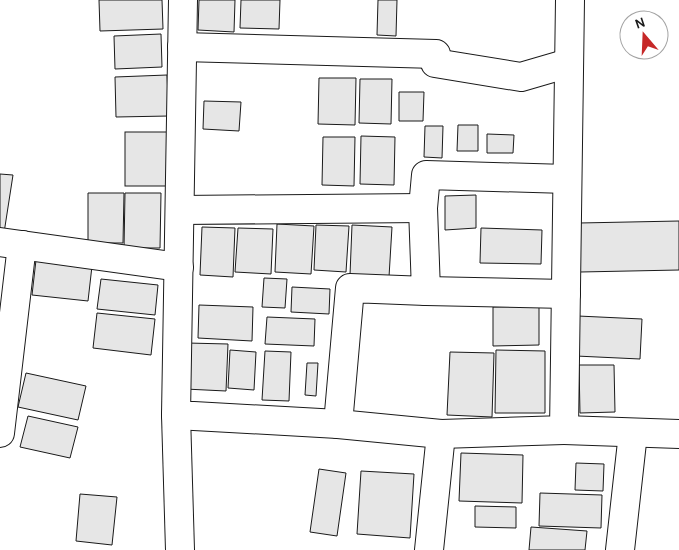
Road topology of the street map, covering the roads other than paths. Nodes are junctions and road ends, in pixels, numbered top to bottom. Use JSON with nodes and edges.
{"nodes":[{"id":1,"x":183,"y":0,"type":"edge"},
{"id":2,"x":570,"y":0,"type":"edge"},
{"id":3,"x":182,"y":47,"type":"junction"},
{"id":4,"x":569,"y":63,"type":"junction"},
{"id":5,"x":567,"y":179,"type":"junction"},
{"id":6,"x":423,"y":208,"type":"junction"},
{"id":7,"x":180,"y":210,"type":"junction"},
{"id":8,"x":11,"y":244,"type":"edge"},
{"id":9,"x":179,"y":267,"type":"junction"},
{"id":10,"x":426,"y":291,"type":"junction"},
{"id":11,"x":566,"y":294,"type":"junction"},
{"id":12,"x":176,"y":415,"type":"junction"},
{"id":13,"x":338,"y":424,"type":"junction"},
{"id":14,"x":564,"y":430,"type":"junction"},
{"id":15,"x":0,"y":433,"type":"edge"},
{"id":16,"x":633,"y":433,"type":"junction"},
{"id":17,"x":441,"y":434,"type":"junction"},
{"id":18,"x":679,"y":434,"type":"edge"},
{"id":19,"x":180,"y":550,"type":"edge"},
{"id":20,"x":429,"y":550,"type":"edge"},
{"id":21,"x":620,"y":550,"type":"edge"}],
"edges":[{"from":1,"to":3,"type":"street"},
{"from":2,"to":4,"type":"street"},
{"from":3,"to":4,"type":"street"},
{"from":3,"to":7,"type":"street"},
{"from":4,"to":5,"type":"street"},
{"from":5,"to":6,"type":"street"},
{"from":5,"to":11,"type":"street"},
{"from":6,"to":7,"type":"street"},
{"from":6,"to":10,"type":"street"},
{"from":7,"to":9,"type":"street"},
{"from":8,"to":9,"type":"street"},
{"from":8,"to":15,"type":"street"},
{"from":9,"to":12,"type":"street"},
{"from":10,"to":11,"type":"street"},
{"from":10,"to":13,"type":"street"},
{"from":11,"to":14,"type":"street"},
{"from":12,"to":13,"type":"street"},
{"from":12,"to":19,"type":"street"},
{"from":13,"to":17,"type":"street"},
{"from":14,"to":16,"type":"street"},
{"from":14,"to":17,"type":"street"},
{"from":16,"to":18,"type":"street"},
{"from":16,"to":21,"type":"street"},
{"from":17,"to":20,"type":"street"}]}
